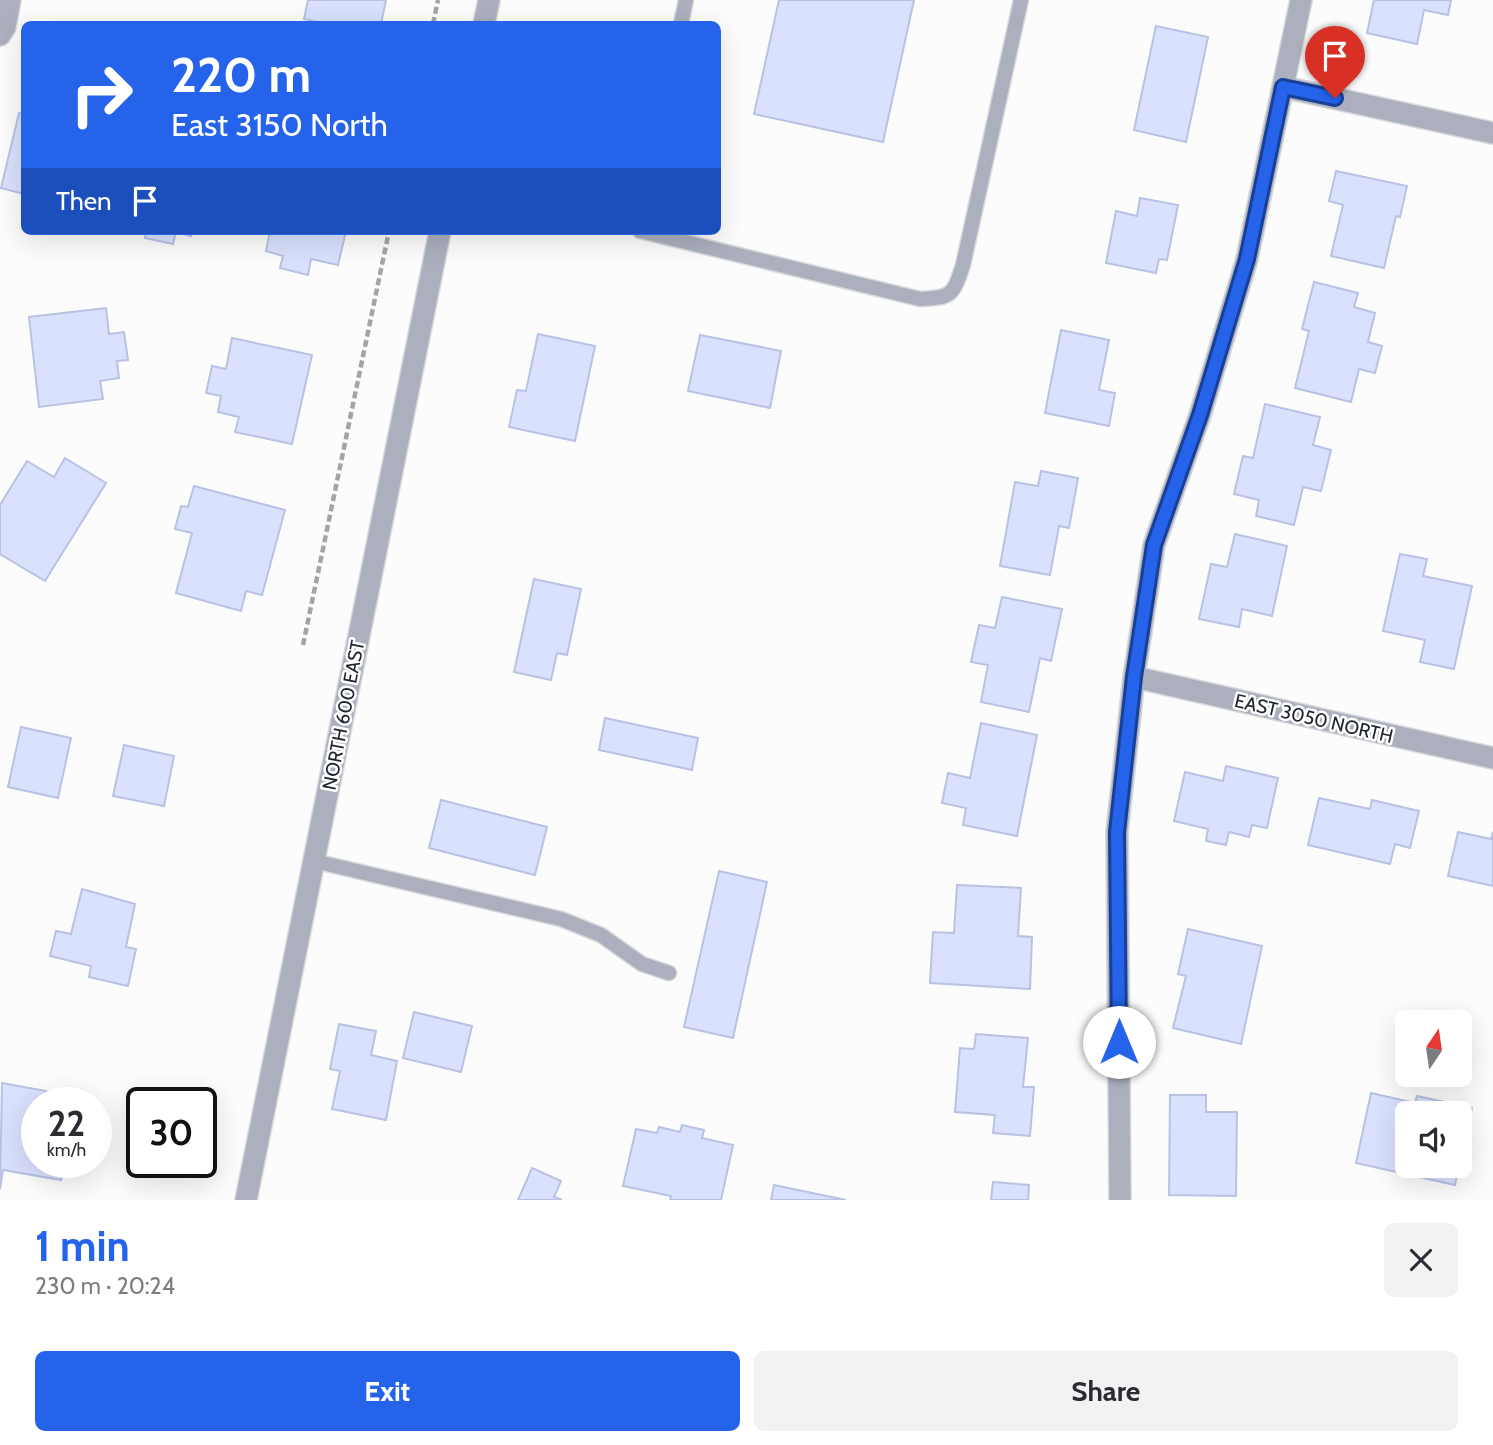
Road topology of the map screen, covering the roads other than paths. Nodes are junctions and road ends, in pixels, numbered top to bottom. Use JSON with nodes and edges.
{"nodes":[{"id":1,"x":10,"y":0,"type":"edge"},
{"id":2,"x":489,"y":0,"type":"edge"},
{"id":3,"x":686,"y":0,"type":"edge"},
{"id":4,"x":1021,"y":0,"type":"edge"},
{"id":5,"x":1301,"y":0,"type":"edge"},
{"id":6,"x":485,"y":21,"type":"edge"},
{"id":7,"x":682,"y":21,"type":"edge"},
{"id":8,"x":10,"y":31,"type":"edge"},
{"id":9,"x":1283,"y":87,"type":"junction"},
{"id":10,"x":1493,"y":134,"type":"edge"},
{"id":11,"x":439,"y":235,"type":"edge"},
{"id":12,"x":656,"y":235,"type":"edge"},
{"id":13,"x":1134,"y":677,"type":"junction"},
{"id":14,"x":1493,"y":758,"type":"edge"},
{"id":15,"x":314,"y":861,"type":"junction"},
{"id":16,"x":669,"y":973,"type":"dead end"},
{"id":17,"x":246,"y":1200,"type":"edge"},
{"id":18,"x":1120,"y":1200,"type":"edge"}],
"edges":[{"from":1,"to":8,"type":"street"},
{"from":2,"to":6,"type":"street"},
{"from":3,"to":7,"type":"lane"},
{"from":4,"to":12,"type":"lane"},
{"from":5,"to":9,"type":"street"},
{"from":9,"to":10,"type":"street"},
{"from":9,"to":13,"type":"street"},
{"from":11,"to":15,"type":"street","name":"NORTH 600 EAST"},
{"from":13,"to":14,"type":"street","name":"EAST 3050 NORTH"},
{"from":13,"to":18,"type":"street"},
{"from":15,"to":16,"type":"lane"},
{"from":15,"to":17,"type":"street","name":"NORTH 600 EAST"}]}
